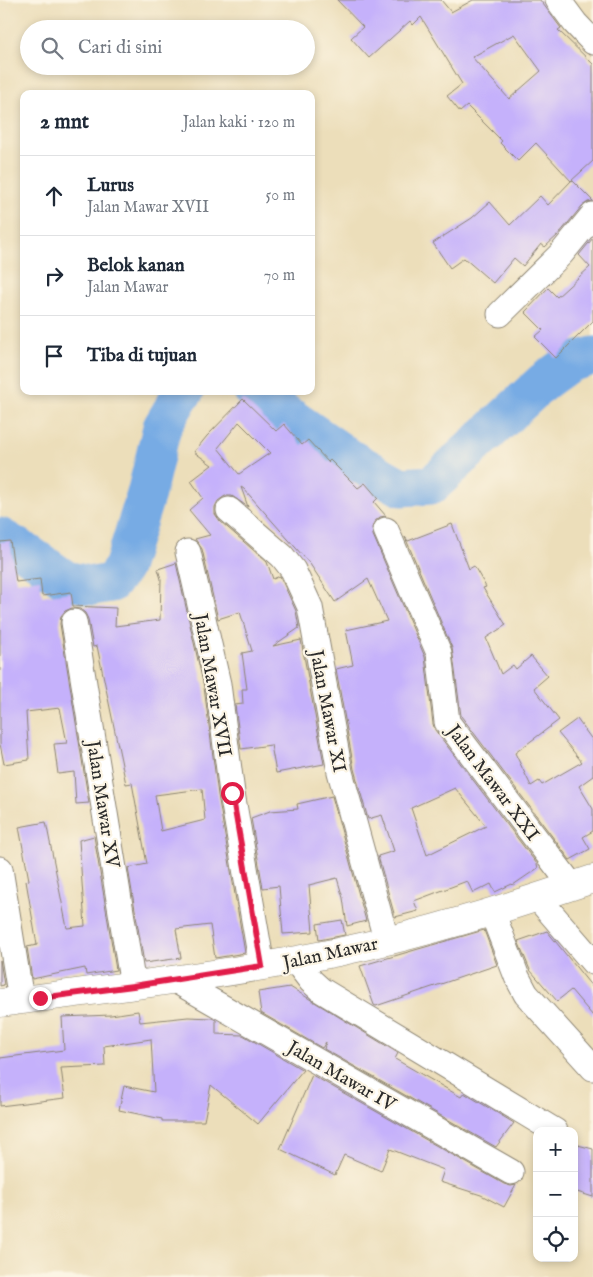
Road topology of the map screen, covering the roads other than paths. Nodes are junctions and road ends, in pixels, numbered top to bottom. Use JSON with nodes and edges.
{"nodes":[{"id":1,"x":558,"y":0,"type":"edge"},
{"id":2,"x":593,"y":42,"type":"edge"},
{"id":3,"x":593,"y":215,"type":"edge"},
{"id":4,"x":500,"y":314,"type":"dead end"},
{"id":5,"x":229,"y":510,"type":"dead end"},
{"id":6,"x":386,"y":530,"type":"dead end"},
{"id":7,"x":188,"y":552,"type":"dead end"},
{"id":8,"x":74,"y":622,"type":"dead end"},
{"id":9,"x":0,"y":869,"type":"edge"},
{"id":10,"x":582,"y":882,"type":"edge"},
{"id":11,"x":537,"y":897,"type":"junction"},
{"id":12,"x":492,"y":912,"type":"junction"},
{"id":13,"x":386,"y":940,"type":"junction"},
{"id":14,"x":295,"y":960,"type":"junction"},
{"id":15,"x":593,"y":962,"type":"edge"},
{"id":16,"x":262,"y":966,"type":"junction"},
{"id":17,"x":172,"y":979,"type":"junction"},
{"id":18,"x":133,"y":986,"type":"junction"},
{"id":19,"x":10,"y":1002,"type":"edge"},
{"id":20,"x":593,"y":1068,"type":"edge"},
{"id":21,"x":548,"y":1127,"type":"edge"},
{"id":22,"x":511,"y":1172,"type":"dead end"}],
"edges":[{"from":1,"to":2,"type":"street"},
{"from":3,"to":4,"type":"street"},
{"from":5,"to":13,"type":"street","name":"Jalan Mawar XI"},
{"from":6,"to":10,"type":"street","name":"Jalan Mawar XXI"},
{"from":7,"to":16,"type":"street","name":"Jalan Mawar XVII"},
{"from":8,"to":18,"type":"street","name":"Jalan Mawar XV"},
{"from":9,"to":19,"type":"street"},
{"from":10,"to":11,"type":"street","name":"Jalan Mawar"},
{"from":11,"to":12,"type":"street","name":"Jalan Mawar"},
{"from":11,"to":15,"type":"street"},
{"from":12,"to":13,"type":"street","name":"Jalan Mawar"},
{"from":12,"to":20,"type":"street"},
{"from":13,"to":14,"type":"street","name":"Jalan Mawar"},
{"from":14,"to":16,"type":"street","name":"Jalan Mawar"},
{"from":14,"to":21,"type":"street"},
{"from":16,"to":17,"type":"street","name":"Jalan Mawar"},
{"from":17,"to":18,"type":"street","name":"Jalan Mawar"},
{"from":17,"to":22,"type":"street","name":"Jalan Mawar IV"},
{"from":18,"to":19,"type":"street","name":"Jalan Mawar"}]}
